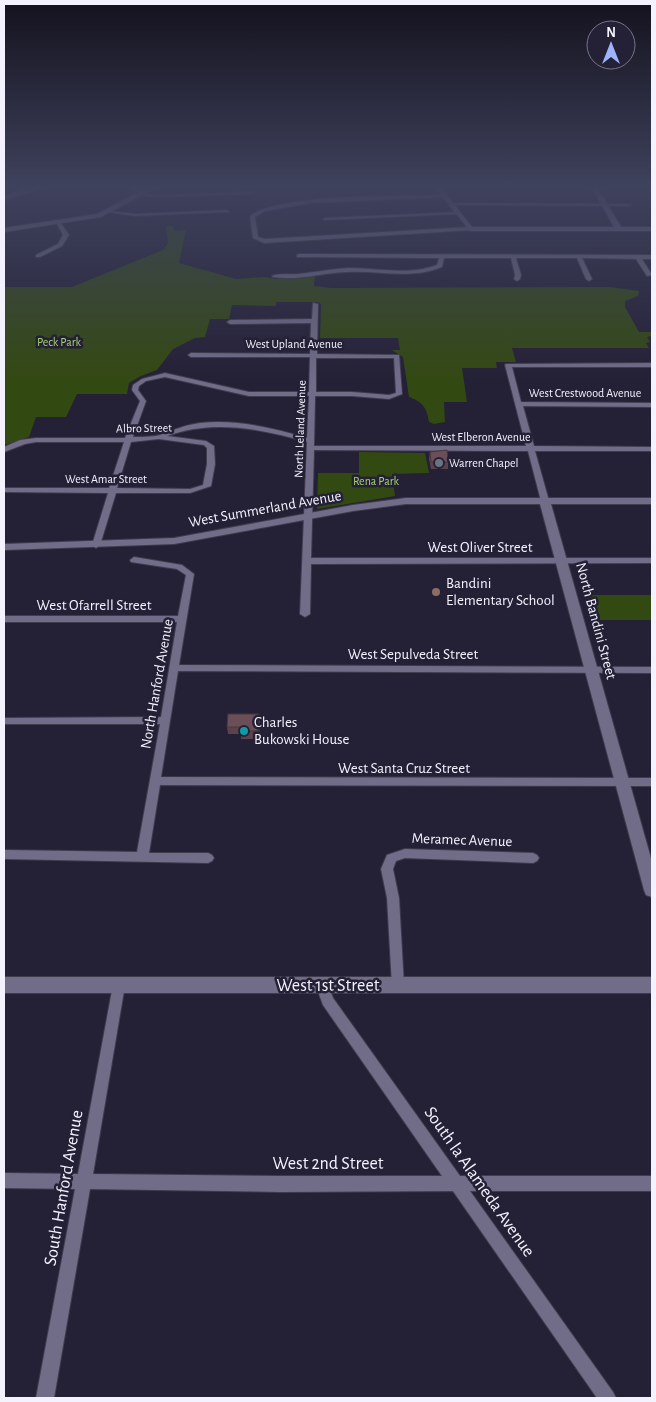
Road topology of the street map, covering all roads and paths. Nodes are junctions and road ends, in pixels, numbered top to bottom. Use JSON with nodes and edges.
{"nodes":[{"id":1,"x":49,"y":250,"type":"edge"},
{"id":2,"x":38,"y":256,"type":"dead end"},
{"id":3,"x":299,"y":256,"type":"dead end"},
{"id":4,"x":442,"y":257,"type":"junction"},
{"id":5,"x":513,"y":257,"type":"junction"},
{"id":6,"x":579,"y":257,"type":"junction"},
{"id":7,"x":638,"y":257,"type":"junction"},
{"id":8,"x":652,"y":257,"type":"edge"},
{"id":9,"x":649,"y":275,"type":"dead end"},
{"id":10,"x":275,"y":276,"type":"dead end"},
{"id":11,"x":517,"y":279,"type":"dead end"},
{"id":12,"x":589,"y":279,"type":"dead end"},
{"id":13,"x":315,"y":304,"type":"dead end"},
{"id":14,"x":314,"y":321,"type":"junction"},
{"id":15,"x":230,"y":322,"type":"dead end"},
{"id":16,"x":191,"y":356,"type":"dead end"},
{"id":17,"x":313,"y":356,"type":"junction"},
{"id":18,"x":652,"y":365,"type":"edge"},
{"id":19,"x":312,"y":393,"type":"junction"},
{"id":20,"x":518,"y":404,"type":"junction"},
{"id":21,"x":652,"y":404,"type":"edge"},
{"id":22,"x":159,"y":437,"type":"junction"},
{"id":23,"x":128,"y":440,"type":"junction"},
{"id":24,"x":311,"y":444,"type":"junction"},
{"id":25,"x":531,"y":448,"type":"junction"},
{"id":26,"x":652,"y":449,"type":"edge"},
{"id":27,"x":4,"y":450,"type":"edge"},
{"id":28,"x":207,"y":486,"type":"joint"},
{"id":29,"x":4,"y":490,"type":"edge"},
{"id":30,"x":113,"y":490,"type":"junction"},
{"id":31,"x":546,"y":501,"type":"junction"},
{"id":32,"x":652,"y":501,"type":"edge"},
{"id":33,"x":308,"y":518,"type":"junction"},
{"id":34,"x":96,"y":545,"type":"junction"},
{"id":35,"x":4,"y":547,"type":"edge"},
{"id":36,"x":134,"y":560,"type":"dead end"},
{"id":37,"x":307,"y":561,"type":"junction"},
{"id":38,"x":563,"y":561,"type":"junction"},
{"id":39,"x":652,"y":561,"type":"edge"},
{"id":40,"x":305,"y":614,"type":"dead end"},
{"id":41,"x":4,"y":619,"type":"edge"},
{"id":42,"x":184,"y":619,"type":"junction"},
{"id":43,"x":174,"y":668,"type":"junction"},
{"id":44,"x":593,"y":670,"type":"junction"},
{"id":45,"x":652,"y":670,"type":"edge"},
{"id":46,"x":166,"y":720,"type":"junction"},
{"id":47,"x":4,"y":721,"type":"edge"},
{"id":48,"x":155,"y":781,"type":"junction"},
{"id":49,"x":622,"y":782,"type":"junction"},
{"id":50,"x":652,"y":782,"type":"edge"},
{"id":51,"x":4,"y":855,"type":"edge"},
{"id":52,"x":142,"y":856,"type":"junction"},
{"id":53,"x":208,"y":858,"type":"dead end"},
{"id":54,"x":533,"y":858,"type":"dead end"},
{"id":55,"x":652,"y":890,"type":"edge"},
{"id":56,"x":4,"y":985,"type":"edge"},
{"id":57,"x":119,"y":985,"type":"junction"},
{"id":58,"x":652,"y":985,"type":"edge"},
{"id":59,"x":322,"y":986,"type":"junction"},
{"id":60,"x":398,"y":986,"type":"junction"},
{"id":61,"x":4,"y":1180,"type":"edge"},
{"id":62,"x":84,"y":1180,"type":"junction"},
{"id":63,"x":456,"y":1182,"type":"junction"},
{"id":64,"x":652,"y":1183,"type":"edge"},
{"id":65,"x":45,"y":1398,"type":"edge"},
{"id":66,"x":608,"y":1398,"type":"edge"}],
"edges":[{"from":1,"to":2,"type":"street"},
{"from":3,"to":4,"type":"street"},
{"from":4,"to":5,"type":"street"},
{"from":4,"to":10,"type":"street"},
{"from":5,"to":6,"type":"street"},
{"from":5,"to":11,"type":"street"},
{"from":6,"to":7,"type":"street"},
{"from":6,"to":12,"type":"street"},
{"from":7,"to":8,"type":"street"},
{"from":7,"to":9,"type":"street"},
{"from":13,"to":14,"type":"street","name":"North Leland Avenue"},
{"from":14,"to":15,"type":"street"},
{"from":14,"to":17,"type":"street","name":"North Leland Avenue"},
{"from":16,"to":17,"type":"street","name":"West Upland Avenue"},
{"from":17,"to":19,"type":"street","name":"North Leland Avenue"},
{"from":17,"to":19,"type":"street","name":"West Upland Avenue"},
{"from":18,"to":20,"type":"street","name":"North Bandini Street"},
{"from":19,"to":23,"type":"street"},
{"from":19,"to":24,"type":"street","name":"North Leland Avenue"},
{"from":20,"to":21,"type":"street","name":"West Crestwood Avenue"},
{"from":20,"to":25,"type":"street","name":"North Bandini Street"},
{"from":22,"to":23,"type":"street","name":"Albro Street"},
{"from":22,"to":24,"type":"street","name":"West Elberon Avenue"},
{"from":22,"to":28,"type":"street","name":"Albro Street"},
{"from":23,"to":27,"type":"street","name":"Albro Street"},
{"from":23,"to":30,"type":"street"},
{"from":24,"to":25,"type":"street","name":"West Elberon Avenue"},
{"from":24,"to":33,"type":"street","name":"North Leland Avenue"},
{"from":25,"to":26,"type":"street","name":"West Elberon Avenue"},
{"from":25,"to":31,"type":"street","name":"North Bandini Street"},
{"from":28,"to":30,"type":"street","name":"West Amar Street"},
{"from":29,"to":30,"type":"street","name":"West Amar Street"},
{"from":30,"to":34,"type":"street"},
{"from":31,"to":32,"type":"street","name":"West Summerland Avenue"},
{"from":31,"to":33,"type":"street","name":"West Summerland Avenue"},
{"from":31,"to":38,"type":"street","name":"North Bandini Street"},
{"from":33,"to":34,"type":"street","name":"West Summerland Avenue"},
{"from":33,"to":37,"type":"street","name":"North Leland Avenue"},
{"from":34,"to":35,"type":"street","name":"West Summerland Avenue"},
{"from":36,"to":42,"type":"street","name":"North Hanford Avenue"},
{"from":37,"to":38,"type":"street","name":"West Oliver Street"},
{"from":37,"to":40,"type":"street","name":"North Leland Avenue"},
{"from":38,"to":39,"type":"street","name":"West Oliver Street"},
{"from":38,"to":44,"type":"street","name":"North Bandini Street"},
{"from":41,"to":42,"type":"street","name":"West Ofarrell Street"},
{"from":42,"to":43,"type":"street","name":"North Hanford Avenue"},
{"from":43,"to":44,"type":"street","name":"West Sepulveda Street"},
{"from":43,"to":46,"type":"street","name":"North Hanford Avenue"},
{"from":44,"to":45,"type":"street","name":"West Sepulveda Street"},
{"from":44,"to":49,"type":"street","name":"North Bandini Street"},
{"from":46,"to":47,"type":"street"},
{"from":46,"to":48,"type":"street","name":"North Hanford Avenue"},
{"from":48,"to":49,"type":"street","name":"West Santa Cruz Street"},
{"from":48,"to":52,"type":"street","name":"North Hanford Avenue"},
{"from":49,"to":50,"type":"street","name":"West Santa Cruz Street"},
{"from":49,"to":55,"type":"street","name":"North Bandini Street"},
{"from":51,"to":52,"type":"street"},
{"from":52,"to":53,"type":"street"},
{"from":54,"to":60,"type":"street","name":"Meramec Avenue"},
{"from":56,"to":57,"type":"street","name":"West 1st Street"},
{"from":57,"to":59,"type":"street","name":"West 1st Street"},
{"from":57,"to":62,"type":"street","name":"South Hanford Avenue"},
{"from":58,"to":60,"type":"street","name":"West 1st Street"},
{"from":59,"to":60,"type":"street","name":"West 1st Street"},
{"from":59,"to":63,"type":"street","name":"South la Alameda Avenue"},
{"from":61,"to":62,"type":"street","name":"West 2nd Street"},
{"from":62,"to":63,"type":"street","name":"West 2nd Street"},
{"from":62,"to":65,"type":"street","name":"South Hanford Avenue"},
{"from":63,"to":64,"type":"street","name":"West 2nd Street"},
{"from":63,"to":66,"type":"street","name":"South la Alameda Avenue"}]}
